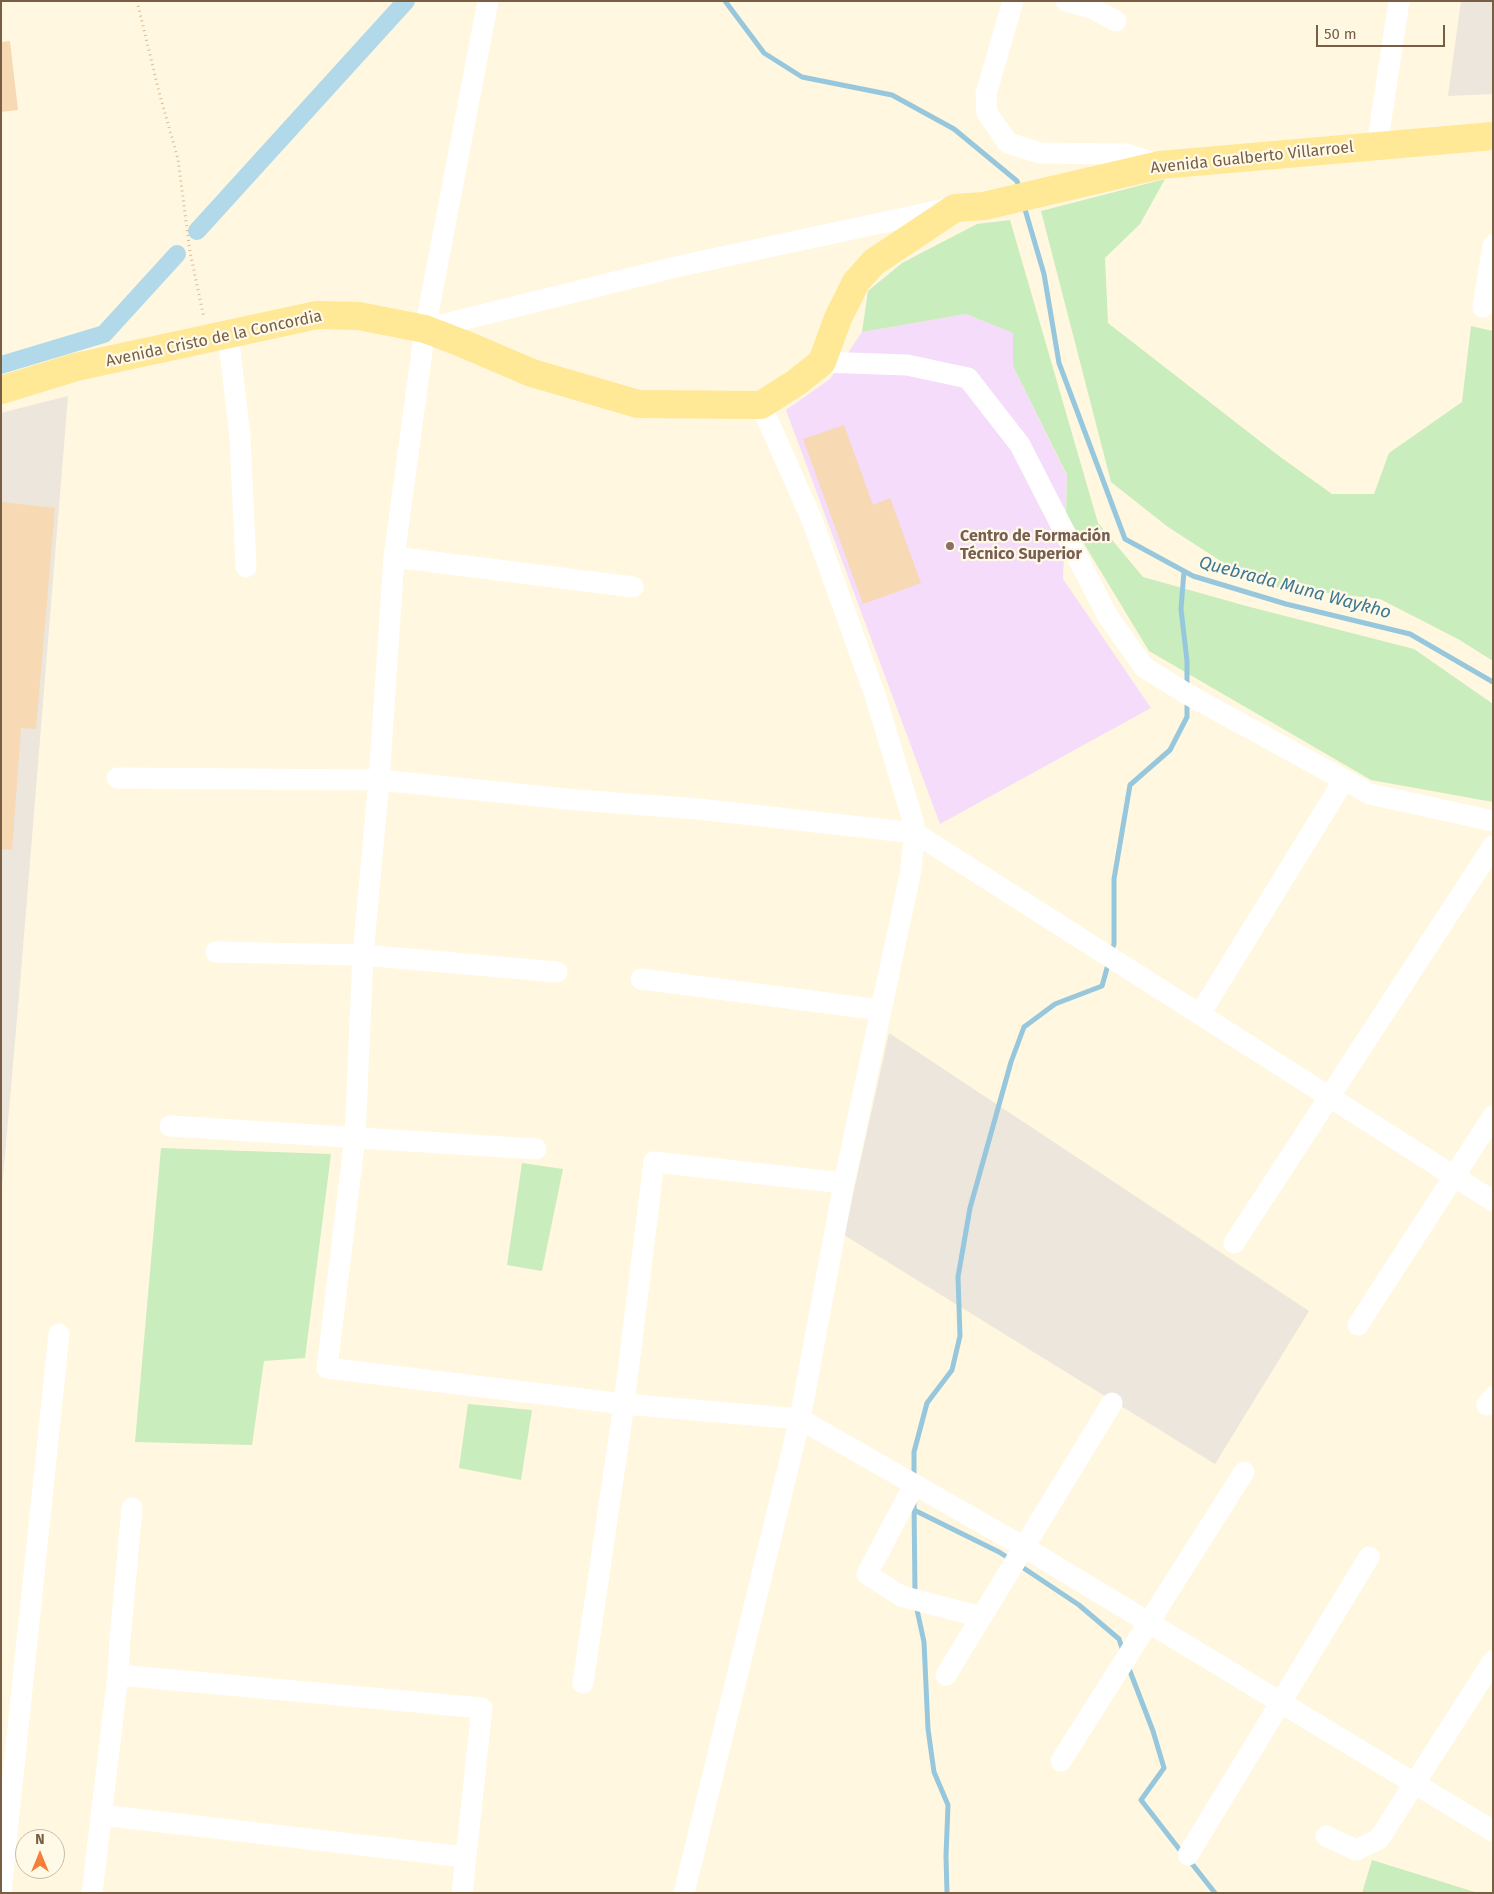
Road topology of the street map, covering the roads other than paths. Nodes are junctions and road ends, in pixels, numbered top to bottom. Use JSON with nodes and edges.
{"nodes":[{"id":1,"x":488,"y":1,"type":"edge"},
{"id":2,"x":1013,"y":1,"type":"edge"},
{"id":3,"x":1066,"y":1,"type":"edge"},
{"id":4,"x":1399,"y":1,"type":"edge"},
{"id":5,"x":1116,"y":21,"type":"dead end"},
{"id":6,"x":1493,"y":136,"type":"edge"},
{"id":7,"x":1377,"y":146,"type":"junction"},
{"id":8,"x":1160,"y":165,"type":"junction"},
{"id":9,"x":955,"y":208,"type":"junction"},
{"id":10,"x":1493,"y":245,"type":"edge"},
{"id":11,"x":1483,"y":307,"type":"dead end"},
{"id":12,"x":425,"y":329,"type":"junction"},
{"id":13,"x":218,"y":336,"type":"junction"},
{"id":14,"x":822,"y":362,"type":"junction"},
{"id":15,"x":1,"y":390,"type":"edge"},
{"id":16,"x":761,"y":405,"type":"junction"},
{"id":17,"x":394,"y":557,"type":"junction"},
{"id":18,"x":246,"y":566,"type":"dead end"},
{"id":19,"x":633,"y":587,"type":"dead end"},
{"id":20,"x":117,"y":778,"type":"dead end"},
{"id":21,"x":379,"y":780,"type":"junction"},
{"id":22,"x":1344,"y":780,"type":"junction"},
{"id":23,"x":1493,"y":821,"type":"edge"},
{"id":24,"x":915,"y":832,"type":"junction"},
{"id":25,"x":1493,"y":846,"type":"edge"},
{"id":26,"x":216,"y":952,"type":"dead end"},
{"id":27,"x":362,"y":955,"type":"junction"},
{"id":28,"x":557,"y":972,"type":"dead end"},
{"id":29,"x":641,"y":979,"type":"dead end"},
{"id":30,"x":881,"y":1010,"type":"junction"},
{"id":31,"x":1200,"y":1014,"type":"junction"},
{"id":32,"x":1329,"y":1096,"type":"junction"},
{"id":33,"x":1493,"y":1116,"type":"edge"},
{"id":34,"x":170,"y":1126,"type":"dead end"},
{"id":35,"x":355,"y":1138,"type":"junction"},
{"id":36,"x":536,"y":1149,"type":"dead end"},
{"id":37,"x":1454,"y":1176,"type":"junction"},
{"id":38,"x":844,"y":1183,"type":"junction"},
{"id":39,"x":1493,"y":1200,"type":"edge"},
{"id":40,"x":1234,"y":1243,"type":"dead end"},
{"id":41,"x":1358,"y":1325,"type":"dead end"},
{"id":42,"x":59,"y":1334,"type":"dead end"},
{"id":43,"x":624,"y":1404,"type":"junction"},
{"id":44,"x":1112,"y":1404,"type":"dead end"},
{"id":45,"x":800,"y":1419,"type":"junction"},
{"id":46,"x":1244,"y":1472,"type":"dead end"},
{"id":47,"x":914,"y":1484,"type":"junction"},
{"id":48,"x":132,"y":1508,"type":"dead end"},
{"id":49,"x":1024,"y":1547,"type":"junction"},
{"id":50,"x":1370,"y":1557,"type":"dead end"},
{"id":51,"x":981,"y":1617,"type":"junction"},
{"id":52,"x":1148,"y":1622,"type":"junction"},
{"id":53,"x":1493,"y":1661,"type":"edge"},
{"id":54,"x":118,"y":1675,"type":"junction"},
{"id":55,"x":946,"y":1675,"type":"dead end"},
{"id":56,"x":584,"y":1683,"type":"dead end"},
{"id":57,"x":1280,"y":1703,"type":"junction"},
{"id":58,"x":1061,"y":1761,"type":"dead end"},
{"id":59,"x":1414,"y":1784,"type":"junction"},
{"id":60,"x":101,"y":1815,"type":"junction"},
{"id":61,"x":1493,"y":1831,"type":"edge"},
{"id":62,"x":1326,"y":1836,"type":"dead end"},
{"id":63,"x":1188,"y":1855,"type":"dead end"},
{"id":64,"x":465,"y":1858,"type":"junction"},
{"id":65,"x":1,"y":1891,"type":"edge"},
{"id":66,"x":92,"y":1893,"type":"edge"},
{"id":67,"x":462,"y":1893,"type":"edge"},
{"id":68,"x":684,"y":1893,"type":"edge"}],
"edges":[{"from":1,"to":12,"type":"street"},
{"from":2,"to":8,"type":"street"},
{"from":3,"to":5,"type":"street"},
{"from":4,"to":7,"type":"street"},
{"from":6,"to":7,"type":"main road","name":"Avenida Gualberto Villarroel"},
{"from":7,"to":8,"type":"main road","name":"Avenida Gualberto Villarroel"},
{"from":8,"to":9,"type":"main road","name":"Avenida Gualberto Villarroel"},
{"from":9,"to":12,"type":"street"},
{"from":9,"to":14,"type":"main road"},
{"from":10,"to":11,"type":"street"},
{"from":12,"to":13,"type":"main road","name":"Avenida Cristo de la Concordia"},
{"from":12,"to":16,"type":"main road","name":"Avenida Cristo de la Concordia"},
{"from":12,"to":17,"type":"street"},
{"from":13,"to":15,"type":"main road","name":"Avenida Cristo de la Concordia"},
{"from":13,"to":18,"type":"street"},
{"from":14,"to":16,"type":"main road"},
{"from":14,"to":22,"type":"street"},
{"from":16,"to":24,"type":"street"},
{"from":17,"to":19,"type":"street"},
{"from":17,"to":21,"type":"street"},
{"from":20,"to":21,"type":"street"},
{"from":21,"to":24,"type":"street"},
{"from":21,"to":27,"type":"street"},
{"from":22,"to":23,"type":"street"},
{"from":22,"to":31,"type":"street"},
{"from":24,"to":30,"type":"street"},
{"from":24,"to":31,"type":"street"},
{"from":25,"to":32,"type":"street"},
{"from":26,"to":27,"type":"street"},
{"from":27,"to":28,"type":"street"},
{"from":27,"to":35,"type":"street"},
{"from":29,"to":30,"type":"street"},
{"from":30,"to":38,"type":"street"},
{"from":31,"to":32,"type":"street"},
{"from":32,"to":37,"type":"street"},
{"from":32,"to":40,"type":"street"},
{"from":33,"to":37,"type":"street"},
{"from":34,"to":35,"type":"street"},
{"from":35,"to":36,"type":"street"},
{"from":35,"to":43,"type":"street"},
{"from":37,"to":39,"type":"street"},
{"from":37,"to":41,"type":"street"},
{"from":38,"to":43,"type":"street"},
{"from":38,"to":45,"type":"street"},
{"from":42,"to":65,"type":"street"},
{"from":43,"to":45,"type":"street"},
{"from":43,"to":56,"type":"street"},
{"from":44,"to":49,"type":"street"},
{"from":45,"to":47,"type":"street"},
{"from":45,"to":68,"type":"street"},
{"from":46,"to":52,"type":"street"},
{"from":47,"to":49,"type":"street"},
{"from":47,"to":51,"type":"street"},
{"from":48,"to":54,"type":"street"},
{"from":49,"to":51,"type":"street"},
{"from":49,"to":52,"type":"street"},
{"from":50,"to":57,"type":"street"},
{"from":51,"to":55,"type":"street"},
{"from":52,"to":57,"type":"street"},
{"from":52,"to":58,"type":"street"},
{"from":53,"to":59,"type":"street"},
{"from":54,"to":60,"type":"street"},
{"from":54,"to":64,"type":"street"},
{"from":57,"to":59,"type":"street"},
{"from":57,"to":63,"type":"street"},
{"from":59,"to":61,"type":"street"},
{"from":59,"to":62,"type":"street"},
{"from":60,"to":64,"type":"street"},
{"from":60,"to":66,"type":"street"},
{"from":64,"to":67,"type":"street"}]}
